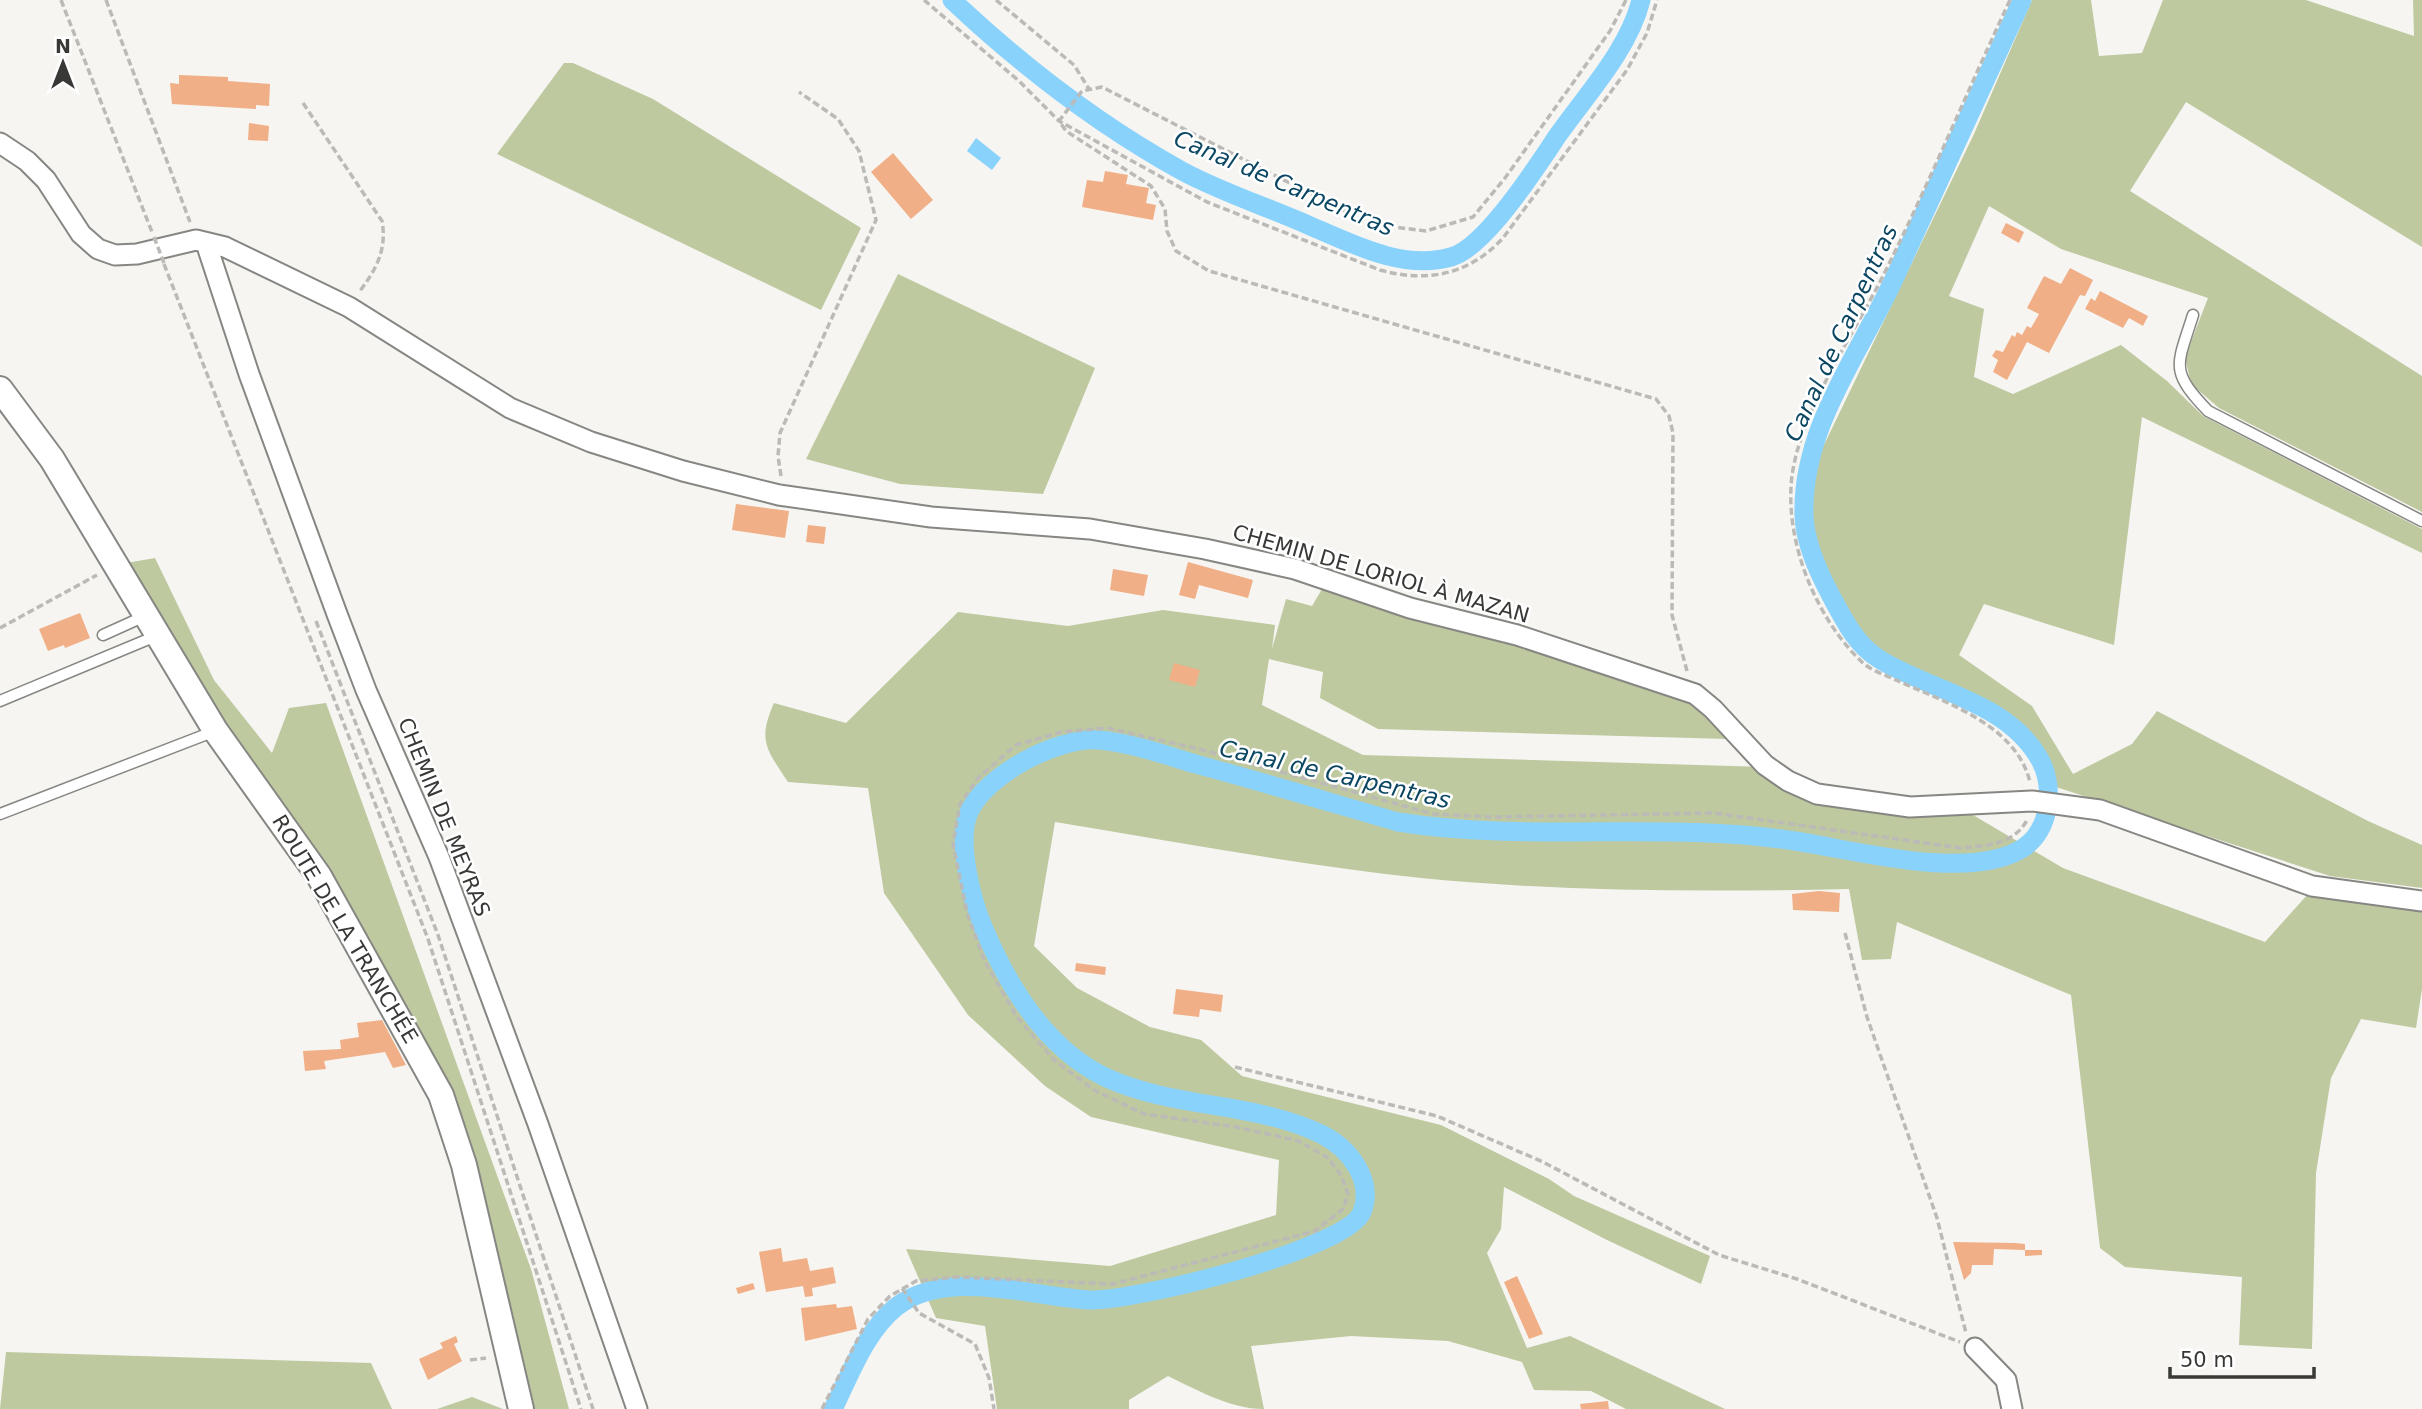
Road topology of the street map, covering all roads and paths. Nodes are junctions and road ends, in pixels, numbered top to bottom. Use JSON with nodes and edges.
{"nodes":[{"id":1,"x":61,"y":0,"type":"edge"},
{"id":2,"x":106,"y":0,"type":"edge"},
{"id":3,"x":924,"y":0,"type":"edge"},
{"id":4,"x":996,"y":0,"type":"edge"},
{"id":5,"x":1626,"y":0,"type":"edge"},
{"id":6,"x":1657,"y":0,"type":"edge"},
{"id":7,"x":2010,"y":0,"type":"edge"},
{"id":8,"x":1089,"y":89,"type":"junction"},
{"id":9,"x":799,"y":92,"type":"dead end"},
{"id":10,"x":303,"y":103,"type":"dead end"},
{"id":11,"x":1059,"y":121,"type":"junction"},
{"id":12,"x":0,"y":143,"type":"edge"},
{"id":13,"x":201,"y":241,"type":"junction"},
{"id":14,"x":348,"y":307,"type":"junction"},
{"id":15,"x":2193,"y":315,"type":"dead end"},
{"id":16,"x":0,"y":389,"type":"edge"},
{"id":17,"x":779,"y":495,"type":"junction"},
{"id":18,"x":2422,"y":521,"type":"edge"},
{"id":19,"x":116,"y":566,"type":"junction"},
{"id":20,"x":316,"y":621,"type":"dead end"},
{"id":21,"x":151,"y":626,"type":"junction"},
{"id":22,"x":0,"y":628,"type":"edge"},
{"id":23,"x":103,"y":635,"type":"dead end"},
{"id":24,"x":1695,"y":694,"type":"junction"},
{"id":25,"x":0,"y":701,"type":"edge"},
{"id":26,"x":215,"y":730,"type":"junction"},
{"id":27,"x":2035,"y":802,"type":"junction"},
{"id":28,"x":0,"y":814,"type":"edge"},
{"id":29,"x":2422,"y":901,"type":"edge"},
{"id":30,"x":1846,"y":933,"type":"dead end"},
{"id":31,"x":1235,"y":1067,"type":"dead end"},
{"id":32,"x":903,"y":1289,"type":"junction"},
{"id":33,"x":1971,"y":1346,"type":"junction"},
{"id":34,"x":521,"y":1409,"type":"edge"},
{"id":35,"x":581,"y":1409,"type":"edge"},
{"id":36,"x":593,"y":1409,"type":"edge"},
{"id":37,"x":637,"y":1409,"type":"edge"},
{"id":38,"x":822,"y":1409,"type":"edge"},
{"id":39,"x":994,"y":1409,"type":"edge"},
{"id":40,"x":2012,"y":1409,"type":"edge"}],
"edges":[{"from":1,"to":35,"type":"path","bridge":true},
{"from":2,"to":13,"type":"path"},
{"from":3,"to":11,"type":"path"},
{"from":4,"to":8,"type":"path"},
{"from":5,"to":8,"type":"path"},
{"from":6,"to":11,"type":"path"},
{"from":7,"to":27,"type":"path"},
{"from":8,"to":11,"type":"path"},
{"from":9,"to":17,"type":"path"},
{"from":10,"to":14,"type":"path"},
{"from":11,"to":24,"type":"path"},
{"from":12,"to":13,"type":"street"},
{"from":13,"to":14,"type":"street","name":"CHEMIN DE LORIOL À MAZAN"},
{"from":13,"to":37,"type":"street","name":"CHEMIN DE MEYRAS"},
{"from":14,"to":17,"type":"street","name":"CHEMIN DE LORIOL À MAZAN"},
{"from":15,"to":18,"type":"lane"},
{"from":16,"to":19,"type":"street","name":"ROUTE DE LA TRANCHÉE"},
{"from":17,"to":24,"type":"street","name":"CHEMIN DE LORIOL À MAZAN"},
{"from":19,"to":21,"type":"street","name":"ROUTE DE LA TRANCHÉE"},
{"from":19,"to":22,"type":"path"},
{"from":20,"to":36,"type":"path"},
{"from":21,"to":23,"type":"lane"},
{"from":21,"to":25,"type":"lane"},
{"from":21,"to":26,"type":"street","name":"ROUTE DE LA TRANCHÉE"},
{"from":24,"to":27,"type":"street","name":"CHEMIN DE LORIOL À MAZAN"},
{"from":26,"to":28,"type":"lane"},
{"from":26,"to":34,"type":"street","name":"ROUTE DE LA TRANCHÉE"},
{"from":27,"to":29,"type":"street","name":"CHEMIN DE LORIOL À MAZAN"},
{"from":27,"to":32,"type":"path"},
{"from":30,"to":33,"type":"path"},
{"from":31,"to":33,"type":"path"},
{"from":32,"to":38,"type":"path"},
{"from":32,"to":39,"type":"path"},
{"from":33,"to":40,"type":"street"}]}
